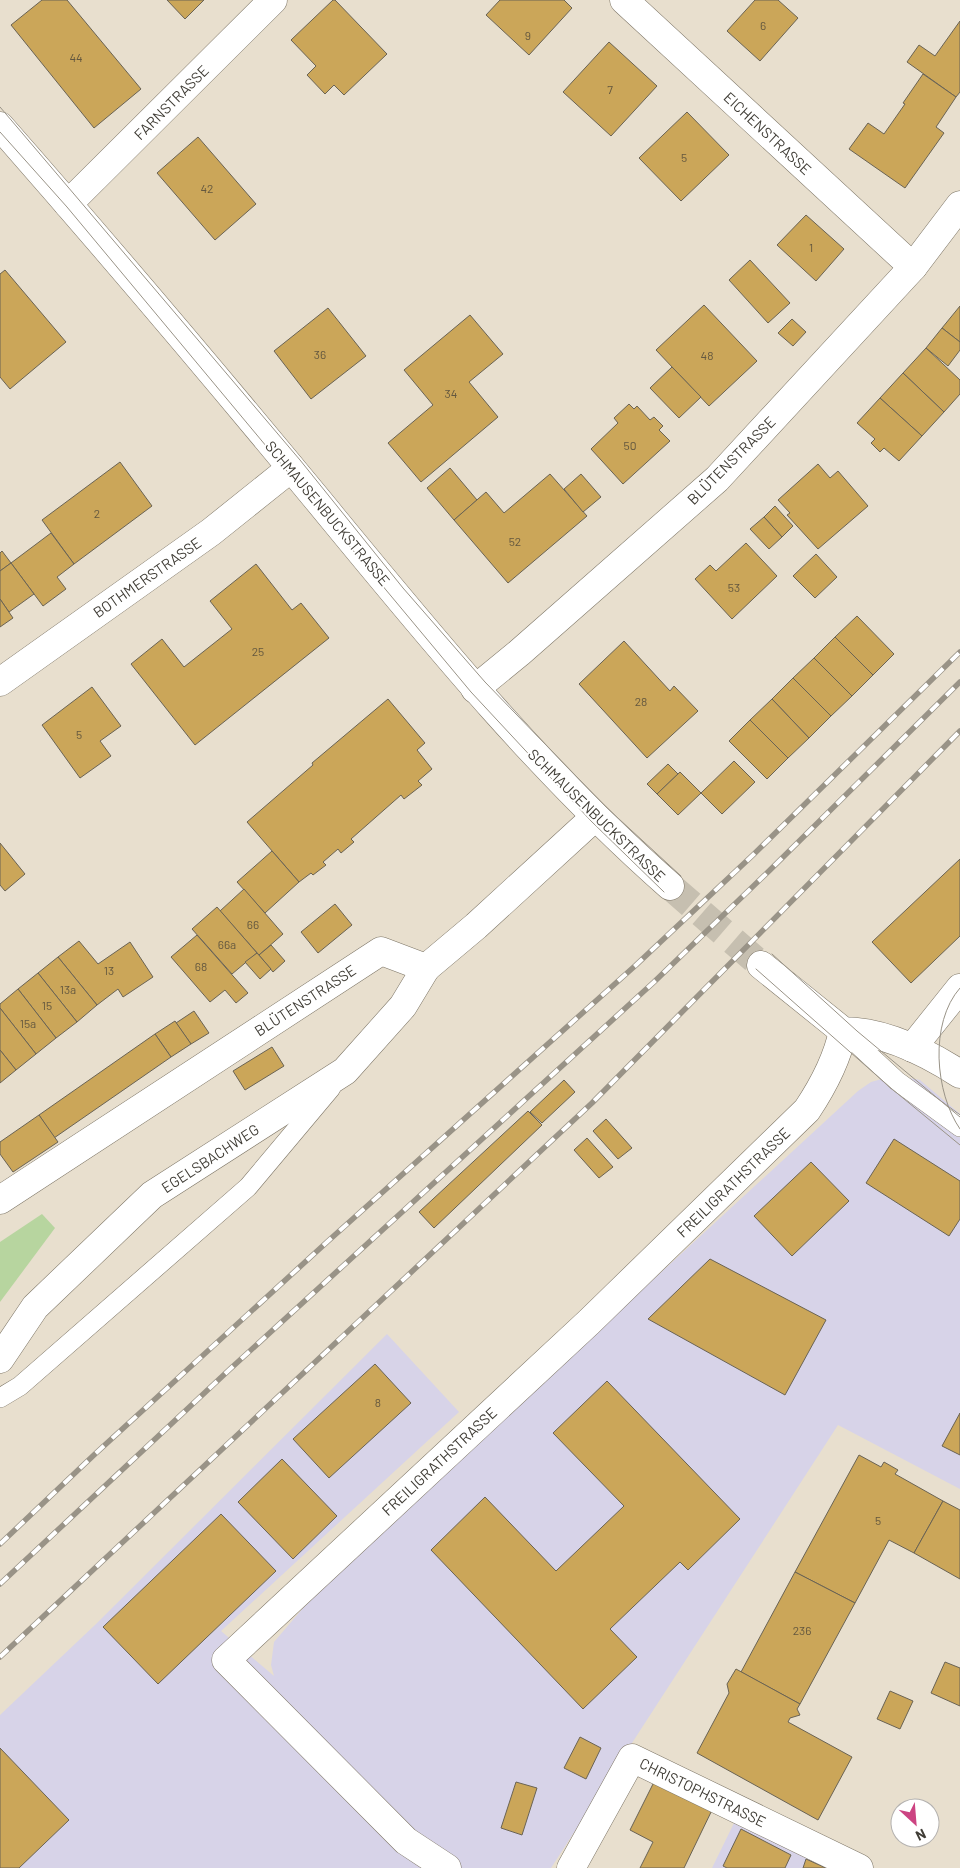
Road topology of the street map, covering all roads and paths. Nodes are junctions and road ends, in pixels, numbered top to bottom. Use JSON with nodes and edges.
{"nodes":[{"id":1,"x":273,"y":0,"type":"edge"},
{"id":2,"x":624,"y":0,"type":"edge"},
{"id":3,"x":0,"y":126,"type":"edge"},
{"id":4,"x":68,"y":204,"type":"junction"},
{"id":5,"x":960,"y":204,"type":"edge"},
{"id":6,"x":913,"y":266,"type":"junction"},
{"id":7,"x":291,"y":468,"type":"junction"},
{"id":8,"x":0,"y":682,"type":"edge"},
{"id":9,"x":475,"y":690,"type":"junction"},
{"id":10,"x":595,"y":817,"type":"junction"},
{"id":11,"x":670,"y":886,"type":"tunnel mouth"},
{"id":12,"x":761,"y":965,"type":"tunnel mouth"},
{"id":13,"x":426,"y":968,"type":"junction"},
{"id":14,"x":960,"y":988,"type":"edge"},
{"id":15,"x":843,"y":1031,"type":"junction"},
{"id":16,"x":912,"y":1048,"type":"junction"},
{"id":17,"x":345,"y":1071,"type":"junction"},
{"id":18,"x":960,"y":1074,"type":"edge"},
{"id":19,"x":960,"y":1127,"type":"edge"},
{"id":20,"x":0,"y":1200,"type":"edge"},
{"id":21,"x":0,"y":1359,"type":"edge"},
{"id":22,"x":0,"y":1398,"type":"edge"},
{"id":23,"x":447,"y":1868,"type":"edge"},
{"id":24,"x":571,"y":1868,"type":"edge"},
{"id":25,"x":859,"y":1868,"type":"edge"}],
"edges":[{"from":1,"to":4,"type":"street","name":"FARNSTRASSE"},
{"from":2,"to":6,"type":"street","name":"EICHENSTRASSE"},
{"from":3,"to":4,"type":"street","name":"SCHMAUSENBUCKSTRASSE"},
{"from":4,"to":7,"type":"street","name":"SCHMAUSENBUCKSTRASSE"},
{"from":5,"to":6,"type":"street","name":"BLÜTENSTRASSE"},
{"from":6,"to":9,"type":"street","name":"BLÜTENSTRASSE"},
{"from":7,"to":8,"type":"street","name":"BOTHMERSTRASSE"},
{"from":7,"to":9,"type":"street","name":"SCHMAUSENBUCKSTRASSE"},
{"from":9,"to":10,"type":"street","name":"SCHMAUSENBUCKSTRASSE"},
{"from":10,"to":11,"type":"street","name":"SCHMAUSENBUCKSTRASSE"},
{"from":10,"to":13,"type":"street"},
{"from":12,"to":15,"type":"street"},
{"from":13,"to":17,"type":"street","name":"EGELSBACHWEG"},
{"from":13,"to":20,"type":"street","name":"BLÜTENSTRASSE"},
{"from":14,"to":16,"type":"street"},
{"from":15,"to":16,"type":"street"},
{"from":15,"to":19,"type":"lane"},
{"from":15,"to":23,"type":"street","name":"FREILIGRATHSTRASSE"},
{"from":16,"to":18,"type":"street"},
{"from":17,"to":21,"type":"street","name":"EGELSBACHWEG"},
{"from":17,"to":22,"type":"lane"},
{"from":24,"to":25,"type":"street","name":"CHRISTOPHSTRASSE"}]}
